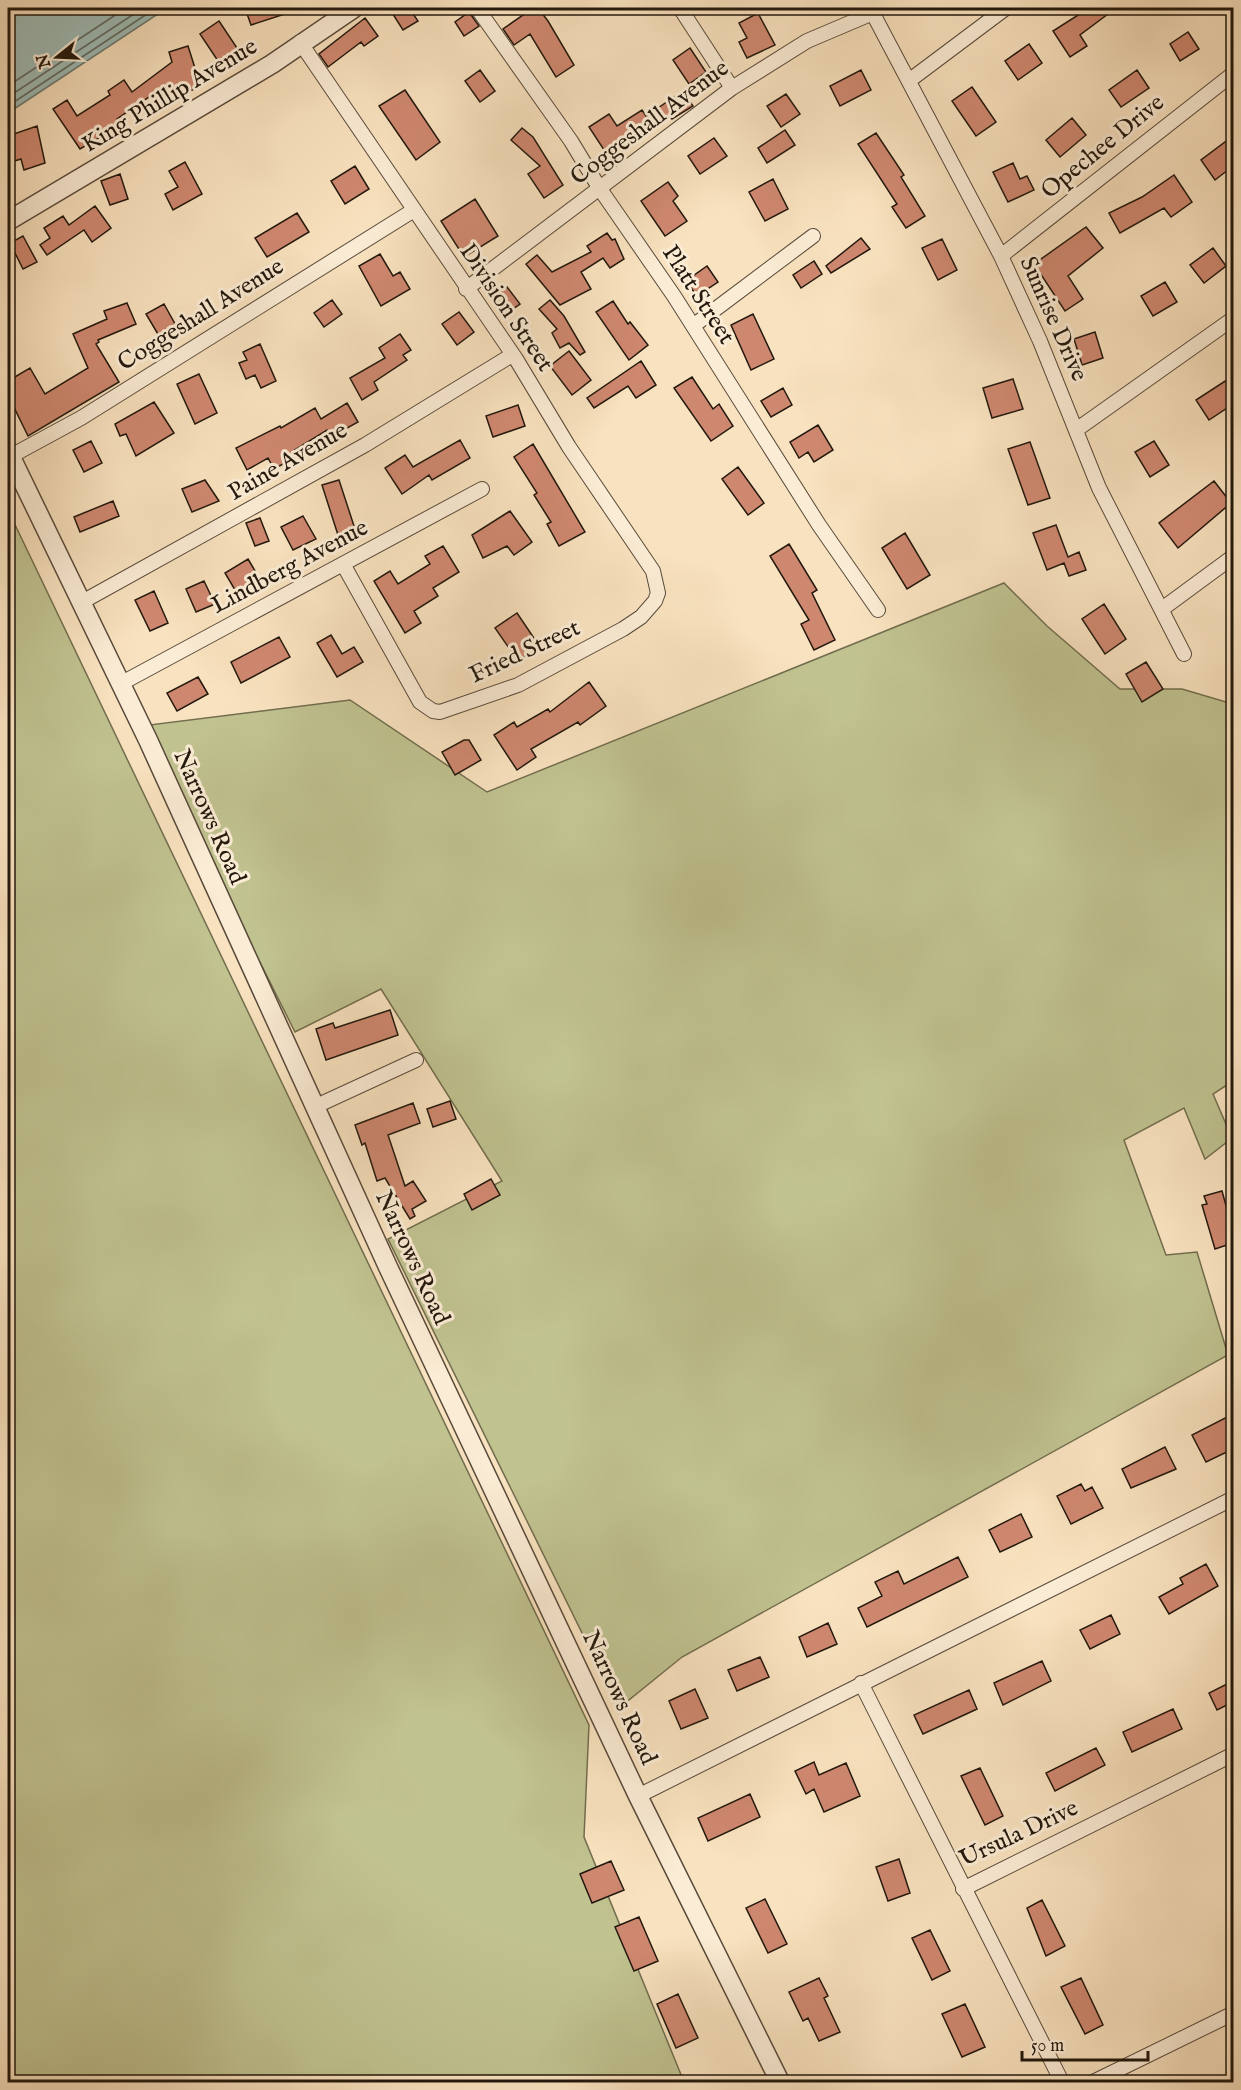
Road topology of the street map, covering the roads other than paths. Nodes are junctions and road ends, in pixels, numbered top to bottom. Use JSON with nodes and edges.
{"nodes":[{"id":1,"x":354,"y":8,"type":"edge"},
{"id":2,"x":477,"y":8,"type":"edge"},
{"id":3,"x":680,"y":8,"type":"edge"},
{"id":4,"x":1006,"y":8,"type":"edge"},
{"id":5,"x":871,"y":10,"type":"edge"},
{"id":6,"x":300,"y":42,"type":"junction"},
{"id":7,"x":1233,"y":73,"type":"edge"},
{"id":8,"x":910,"y":80,"type":"junction"},
{"id":9,"x":732,"y":88,"type":"junction"},
{"id":10,"x":600,"y":189,"type":"junction"},
{"id":11,"x":414,"y":210,"type":"junction"},
{"id":12,"x":8,"y":221,"type":"edge"},
{"id":13,"x":813,"y":236,"type":"dead end"},
{"id":14,"x":1001,"y":256,"type":"junction"},
{"id":15,"x":466,"y":289,"type":"junction"},
{"id":16,"x":1233,"y":318,"type":"edge"},
{"id":17,"x":693,"y":326,"type":"junction"},
{"id":18,"x":512,"y":355,"type":"junction"},
{"id":19,"x":1076,"y":430,"type":"junction"},
{"id":20,"x":9,"y":453,"type":"edge"},
{"id":21,"x":482,"y":489,"type":"dead end"},
{"id":22,"x":1233,"y":556,"type":"edge"},
{"id":23,"x":344,"y":564,"type":"junction"},
{"id":24,"x":82,"y":602,"type":"junction"},
{"id":25,"x":652,"y":603,"type":"joint"},
{"id":26,"x":1162,"y":609,"type":"junction"},
{"id":27,"x":878,"y":610,"type":"dead end"},
{"id":28,"x":1184,"y":654,"type":"dead end"},
{"id":29,"x":120,"y":684,"type":"junction"},
{"id":30,"x":416,"y":1060,"type":"dead end"},
{"id":31,"x":315,"y":1107,"type":"junction"},
{"id":32,"x":1233,"y":1498,"type":"edge"},
{"id":33,"x":861,"y":1683,"type":"junction"},
{"id":34,"x":1233,"y":1754,"type":"edge"},
{"id":35,"x":638,"y":1796,"type":"junction"},
{"id":36,"x":963,"y":1889,"type":"junction"},
{"id":37,"x":1233,"y":2013,"type":"edge"},
{"id":38,"x":780,"y":2082,"type":"edge"},
{"id":39,"x":1062,"y":2082,"type":"edge"},
{"id":40,"x":1093,"y":2082,"type":"edge"}],
"edges":[{"from":1,"to":6,"type":"street","name":"King Phillip Avenue"},
{"from":2,"to":10,"type":"street","name":"Platt Street"},
{"from":3,"to":9,"type":"street"},
{"from":4,"to":8,"type":"street"},
{"from":5,"to":8,"type":"street","name":"Sunrise Drive"},
{"from":5,"to":9,"type":"street","name":"Coggeshall Avenue"},
{"from":6,"to":11,"type":"street","name":"Division Street"},
{"from":6,"to":12,"type":"street","name":"King Phillip Avenue"},
{"from":7,"to":14,"type":"street","name":"Opechee Drive"},
{"from":8,"to":14,"type":"street","name":"Sunrise Drive"},
{"from":9,"to":10,"type":"street","name":"Coggeshall Avenue"},
{"from":10,"to":15,"type":"street","name":"Coggeshall Avenue"},
{"from":10,"to":17,"type":"street","name":"Platt Street"},
{"from":11,"to":15,"type":"street","name":"Division Street"},
{"from":11,"to":20,"type":"street","name":"Coggeshall Avenue"},
{"from":13,"to":17,"type":"street"},
{"from":14,"to":19,"type":"street","name":"Sunrise Drive"},
{"from":15,"to":18,"type":"street","name":"Division Street"},
{"from":16,"to":19,"type":"street"},
{"from":17,"to":27,"type":"street","name":"Platt Street"},
{"from":18,"to":24,"type":"street","name":"Paine Avenue"},
{"from":18,"to":25,"type":"street","name":"Division Street"},
{"from":19,"to":26,"type":"street","name":"Sunrise Drive"},
{"from":20,"to":24,"type":"street","name":"Narrows Road"},
{"from":21,"to":23,"type":"street","name":"Lindberg Avenue"},
{"from":22,"to":26,"type":"street"},
{"from":23,"to":25,"type":"street","name":"Fried Street"},
{"from":23,"to":29,"type":"street","name":"Lindberg Avenue"},
{"from":24,"to":29,"type":"street","name":"Narrows Road"},
{"from":26,"to":28,"type":"street","name":"Sunrise Drive"},
{"from":29,"to":31,"type":"street","name":"Narrows Road"},
{"from":30,"to":31,"type":"street"},
{"from":31,"to":35,"type":"street","name":"Narrows Road"},
{"from":32,"to":33,"type":"street"},
{"from":33,"to":35,"type":"street"},
{"from":33,"to":36,"type":"street","name":"Ursula Drive"},
{"from":34,"to":36,"type":"street","name":"Ursula Drive"},
{"from":35,"to":38,"type":"street","name":"Narrows Road"},
{"from":36,"to":39,"type":"street"},
{"from":37,"to":40,"type":"street"}]}
